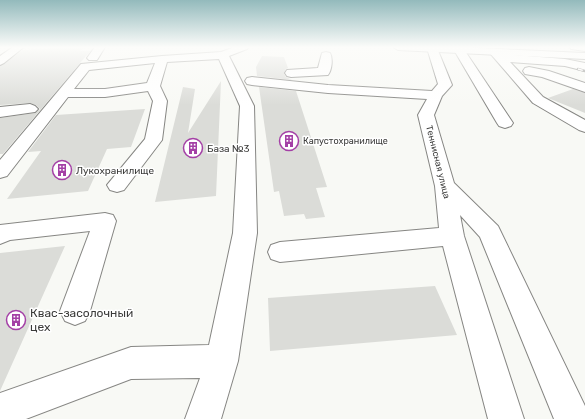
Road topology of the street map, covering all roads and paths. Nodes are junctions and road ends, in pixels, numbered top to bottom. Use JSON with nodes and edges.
{"nodes":[{"id":1,"x":89,"y":67,"type":"edge"},
{"id":2,"x":159,"y":67,"type":"edge"},
{"id":3,"x":239,"y":67,"type":"edge"},
{"id":4,"x":247,"y":67,"type":"edge"},
{"id":5,"x":265,"y":67,"type":"edge"},
{"id":6,"x":325,"y":67,"type":"edge"},
{"id":7,"x":439,"y":67,"type":"edge"},
{"id":8,"x":469,"y":67,"type":"edge"},
{"id":9,"x":511,"y":68,"type":"joint"},
{"id":10,"x":153,"y":86,"type":"junction"},
{"id":11,"x":585,"y":88,"type":"edge"},
{"id":12,"x":65,"y":93,"type":"junction"},
{"id":13,"x":436,"y":95,"type":"junction"},
{"id":14,"x":30,"y":109,"type":"dead end"},
{"id":15,"x":0,"y":112,"type":"edge"},
{"id":16,"x":505,"y":123,"type":"dead end"},
{"id":17,"x":585,"y":127,"type":"edge"},
{"id":18,"x":0,"y":172,"type":"edge"},
{"id":19,"x":116,"y":185,"type":"dead end"},
{"id":20,"x":445,"y":186,"type":"junction"},
{"id":21,"x":0,"y":234,"type":"edge"},
{"id":22,"x":452,"y":236,"type":"junction"},
{"id":23,"x":280,"y":252,"type":"dead end"},
{"id":24,"x":75,"y":310,"type":"dead end"},
{"id":25,"x":222,"y":361,"type":"junction"},
{"id":26,"x":0,"y":411,"type":"edge"},
{"id":27,"x":202,"y":419,"type":"edge"},
{"id":28,"x":506,"y":419,"type":"edge"},
{"id":29,"x":572,"y":419,"type":"edge"}],
"edges":[{"from":1,"to":12,"type":"street"},
{"from":2,"to":10,"type":"street"},
{"from":3,"to":25,"type":"street"},
{"from":4,"to":13,"type":"street"},
{"from":5,"to":6,"type":"street"},
{"from":7,"to":13,"type":"street","name":"Теннисная улица"},
{"from":8,"to":16,"type":"street"},
{"from":9,"to":11,"type":"street"},
{"from":9,"to":17,"type":"street"},
{"from":10,"to":12,"type":"street"},
{"from":10,"to":19,"type":"street"},
{"from":12,"to":18,"type":"street"},
{"from":13,"to":20,"type":"street","name":"Теннисная улица"},
{"from":14,"to":15,"type":"street"},
{"from":20,"to":22,"type":"street","name":"Теннисная улица"},
{"from":20,"to":29,"type":"street"},
{"from":21,"to":24,"type":"street"},
{"from":22,"to":23,"type":"street"},
{"from":22,"to":28,"type":"street","name":"Теннисная улица"},
{"from":25,"to":26,"type":"street"},
{"from":25,"to":27,"type":"street"}]}
